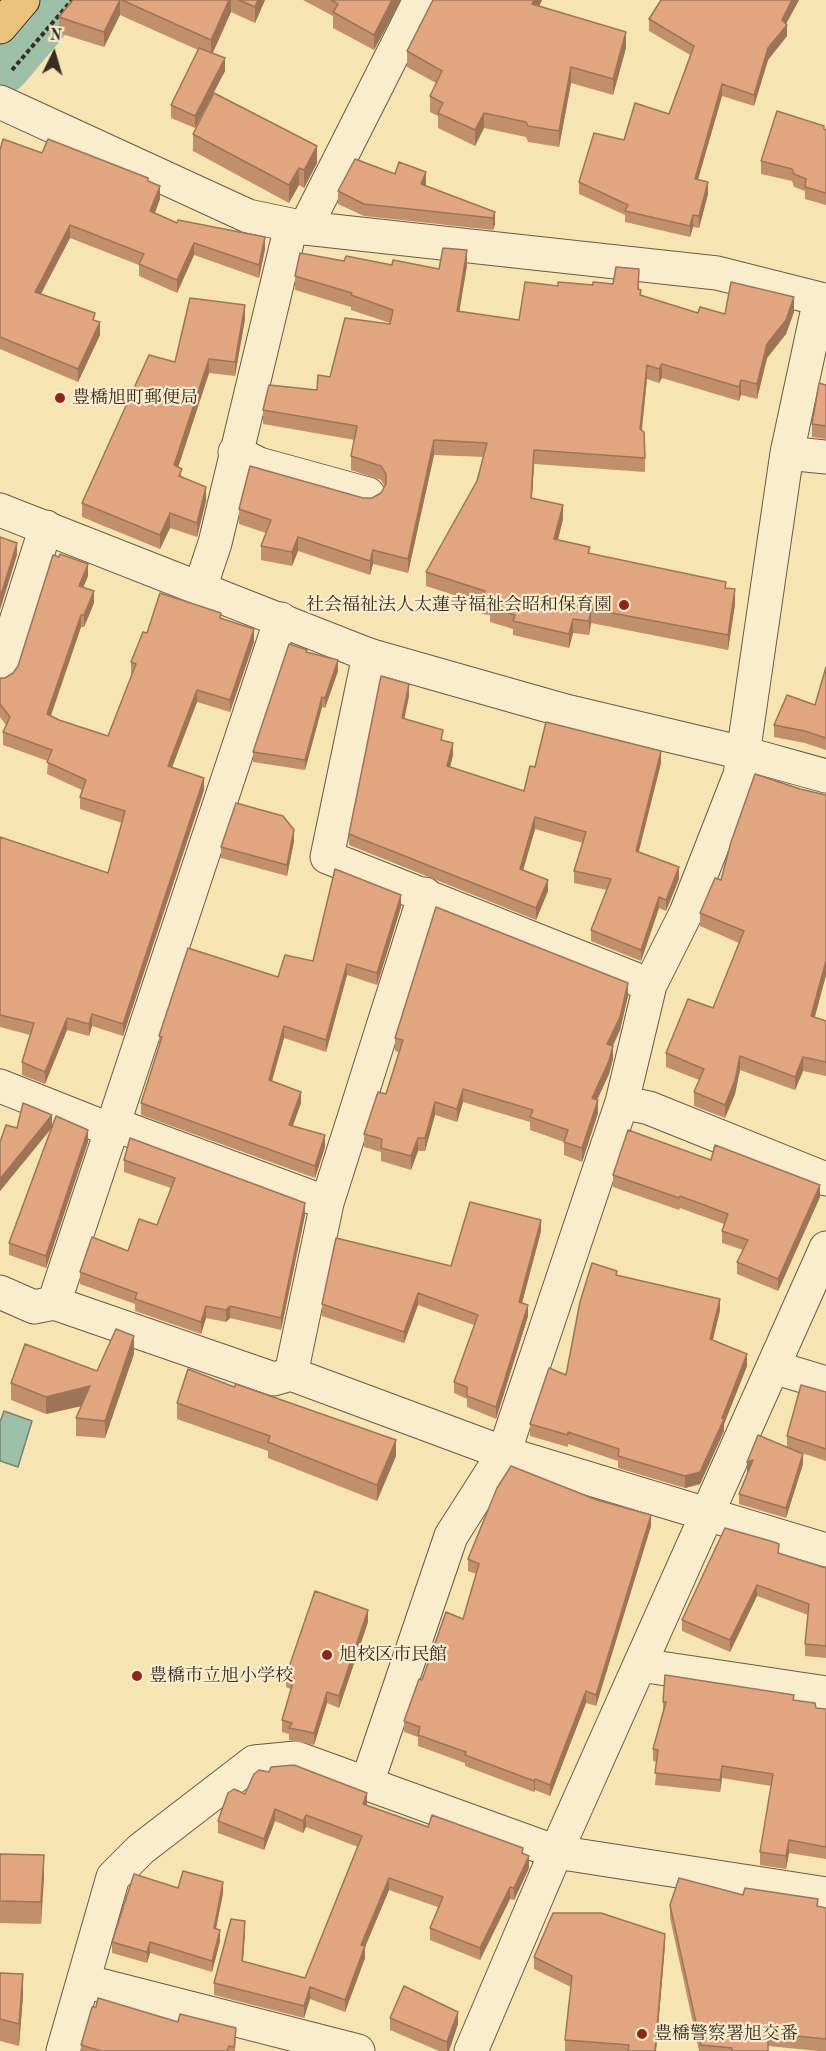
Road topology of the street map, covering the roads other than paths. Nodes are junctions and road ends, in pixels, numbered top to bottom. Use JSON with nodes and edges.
{"nodes":[{"id":1,"x":23,"y":0,"type":"edge"},
{"id":2,"x":420,"y":0,"type":"edge"},
{"id":3,"x":0,"y":27,"type":"edge"},
{"id":4,"x":3,"y":89,"type":"edge"},
{"id":5,"x":298,"y":227,"type":"junction"},
{"id":6,"x":823,"y":292,"type":"edge"},
{"id":7,"x":235,"y":452,"type":"junction"},
{"id":8,"x":787,"y":453,"type":"junction"},
{"id":9,"x":826,"y":457,"type":"edge"},
{"id":10,"x":368,"y":494,"type":"dead end"},
{"id":11,"x":0,"y":510,"type":"edge"},
{"id":12,"x":46,"y":527,"type":"junction"},
{"id":13,"x":200,"y":588,"type":"junction"},
{"id":14,"x":281,"y":619,"type":"junction"},
{"id":15,"x":369,"y":655,"type":"junction"},
{"id":16,"x":0,"y":672,"type":"edge"},
{"id":17,"x":743,"y":753,"type":"junction"},
{"id":18,"x":826,"y":776,"type":"edge"},
{"id":19,"x":425,"y":894,"type":"junction"},
{"id":20,"x":650,"y":985,"type":"junction"},
{"id":21,"x":0,"y":1086,"type":"edge"},
{"id":22,"x":622,"y":1102,"type":"junction"},
{"id":23,"x":112,"y":1127,"type":"junction"},
{"id":24,"x":826,"y":1179,"type":"edge"},
{"id":25,"x":327,"y":1203,"type":"junction"},
{"id":26,"x":826,"y":1248,"type":"edge"},
{"id":27,"x":0,"y":1292,"type":"edge"},
{"id":28,"x":54,"y":1303,"type":"junction"},
{"id":29,"x":773,"y":1367,"type":"junction"},
{"id":30,"x":291,"y":1374,"type":"junction"},
{"id":31,"x":826,"y":1383,"type":"edge"},
{"id":32,"x":504,"y":1453,"type":"junction"},
{"id":33,"x":708,"y":1515,"type":"junction"},
{"id":34,"x":826,"y":1550,"type":"edge"},
{"id":35,"x":640,"y":1665,"type":"junction"},
{"id":36,"x":826,"y":1693,"type":"edge"},
{"id":37,"x":367,"y":1783,"type":"junction"},
{"id":38,"x":556,"y":1852,"type":"junction"},
{"id":39,"x":826,"y":1894,"type":"edge"},
{"id":40,"x":84,"y":1980,"type":"junction"},
{"id":41,"x":63,"y":2051,"type":"edge"},
{"id":42,"x":358,"y":2051,"type":"edge"},
{"id":43,"x":471,"y":2051,"type":"edge"}],
"edges":[{"from":1,"to":3,"type":"main road"},
{"from":2,"to":5,"type":"street"},
{"from":4,"to":5,"type":"street"},
{"from":5,"to":6,"type":"street"},
{"from":5,"to":7,"type":"street"},
{"from":6,"to":8,"type":"street"},
{"from":7,"to":10,"type":"street"},
{"from":7,"to":13,"type":"street"},
{"from":8,"to":9,"type":"street"},
{"from":8,"to":17,"type":"street"},
{"from":11,"to":12,"type":"street"},
{"from":12,"to":13,"type":"street"},
{"from":12,"to":16,"type":"street"},
{"from":13,"to":14,"type":"street"},
{"from":14,"to":15,"type":"street"},
{"from":14,"to":23,"type":"street"},
{"from":15,"to":17,"type":"street"},
{"from":15,"to":19,"type":"street"},
{"from":17,"to":18,"type":"street"},
{"from":17,"to":20,"type":"street"},
{"from":19,"to":20,"type":"street"},
{"from":19,"to":25,"type":"street"},
{"from":20,"to":22,"type":"street"},
{"from":21,"to":23,"type":"street"},
{"from":22,"to":24,"type":"street"},
{"from":22,"to":32,"type":"street"},
{"from":23,"to":25,"type":"street"},
{"from":23,"to":28,"type":"street"},
{"from":25,"to":30,"type":"street"},
{"from":26,"to":29,"type":"street"},
{"from":27,"to":28,"type":"street"},
{"from":28,"to":30,"type":"street"},
{"from":29,"to":31,"type":"street"},
{"from":29,"to":33,"type":"street"},
{"from":30,"to":32,"type":"street"},
{"from":32,"to":33,"type":"street"},
{"from":32,"to":37,"type":"street"},
{"from":33,"to":34,"type":"street"},
{"from":33,"to":35,"type":"street"},
{"from":35,"to":36,"type":"street"},
{"from":35,"to":38,"type":"street"},
{"from":37,"to":38,"type":"street"},
{"from":37,"to":40,"type":"street"},
{"from":38,"to":39,"type":"street"},
{"from":38,"to":43,"type":"street"},
{"from":40,"to":41,"type":"street"},
{"from":40,"to":42,"type":"street"}]}
